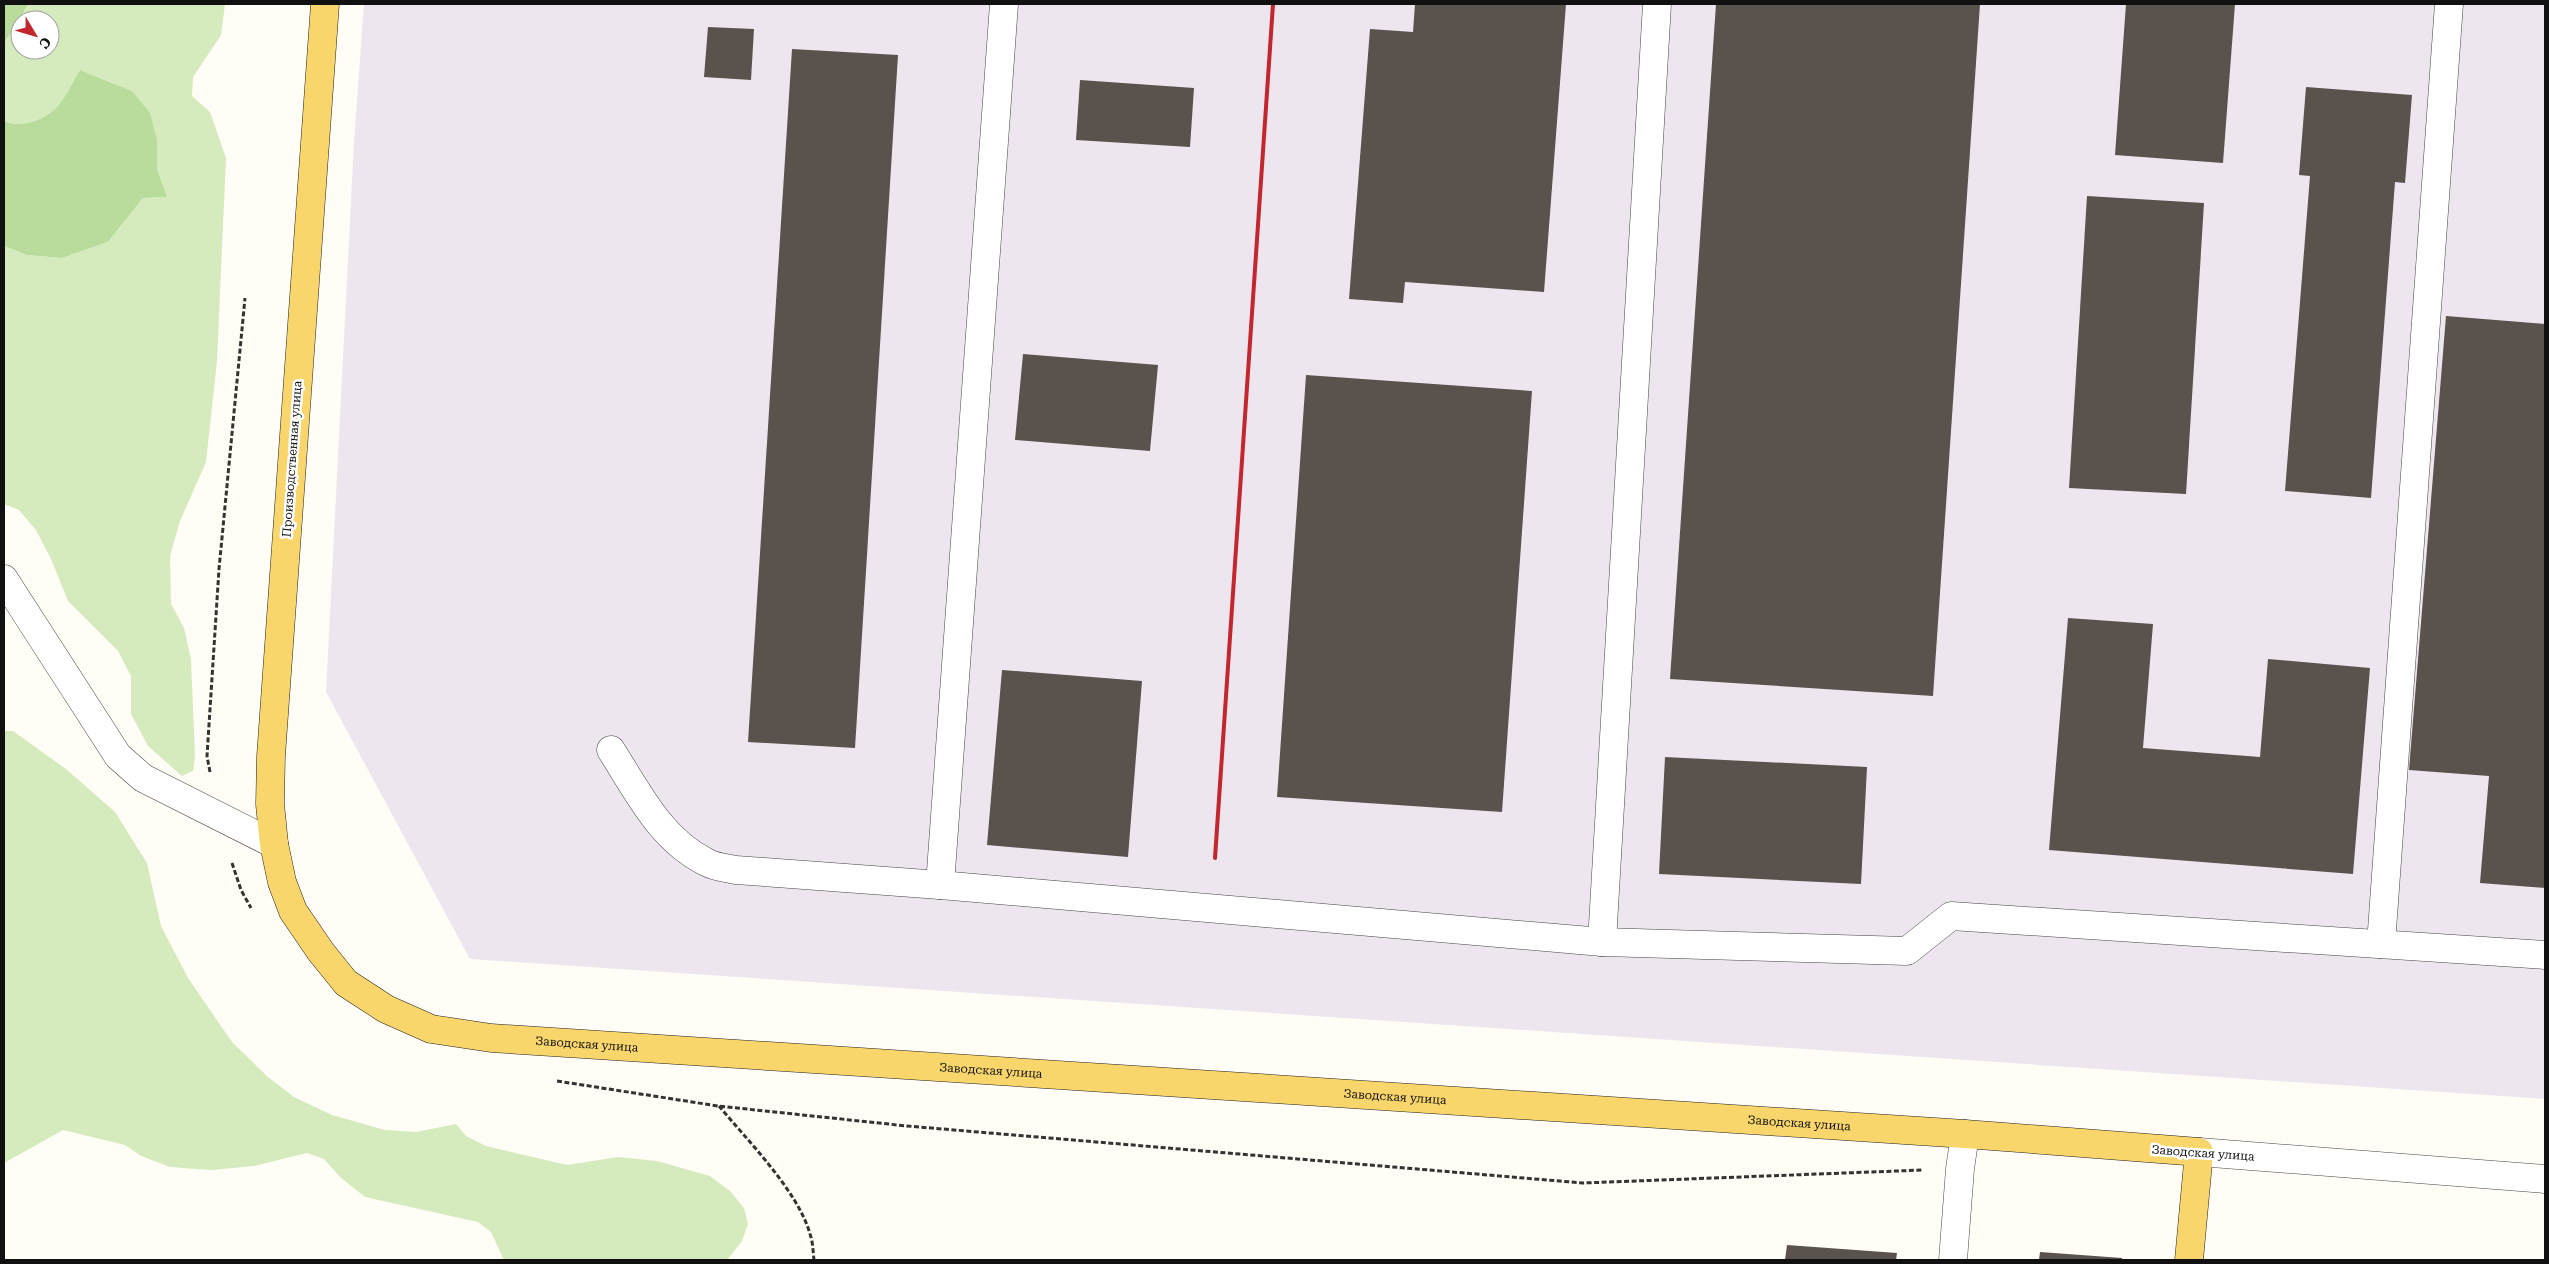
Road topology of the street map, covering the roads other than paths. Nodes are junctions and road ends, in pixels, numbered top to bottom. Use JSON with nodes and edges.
{"nodes":[{"id":1,"x":325,"y":4,"type":"edge"},
{"id":2,"x":1004,"y":4,"type":"edge"},
{"id":3,"x":1657,"y":4,"type":"edge"},
{"id":4,"x":2449,"y":4,"type":"edge"},
{"id":5,"x":4,"y":579,"type":"edge"},
{"id":6,"x":611,"y":750,"type":"dead end"},
{"id":7,"x":274,"y":844,"type":"junction"},
{"id":8,"x":940,"y":885,"type":"junction"},
{"id":9,"x":293,"y":911,"type":"joint"},
{"id":10,"x":1602,"y":942,"type":"junction"},
{"id":11,"x":2381,"y":944,"type":"junction"},
{"id":12,"x":2545,"y":955,"type":"edge"},
{"id":13,"x":1965,"y":1134,"type":"junction"},
{"id":14,"x":2198,"y":1152,"type":"junction"},
{"id":15,"x":2545,"y":1179,"type":"edge"},
{"id":16,"x":1953,"y":1260,"type":"edge"},
{"id":17,"x":2190,"y":1260,"type":"edge"}],
"edges":[{"from":1,"to":7,"type":"main road","name":"Производственная улица"},
{"from":2,"to":8,"type":"street"},
{"from":3,"to":10,"type":"street"},
{"from":4,"to":11,"type":"street"},
{"from":5,"to":7,"type":"street"},
{"from":6,"to":8,"type":"street"},
{"from":7,"to":9,"type":"main road","name":"Производственная улица"},
{"from":8,"to":10,"type":"street"},
{"from":9,"to":13,"type":"main road","name":"Заводская улица"},
{"from":10,"to":11,"type":"street"},
{"from":11,"to":12,"type":"street"},
{"from":13,"to":14,"type":"main road","name":"Заводская улица"},
{"from":13,"to":16,"type":"street"},
{"from":14,"to":15,"type":"street","name":"Заводская улица"},
{"from":14,"to":17,"type":"main road"}]}
